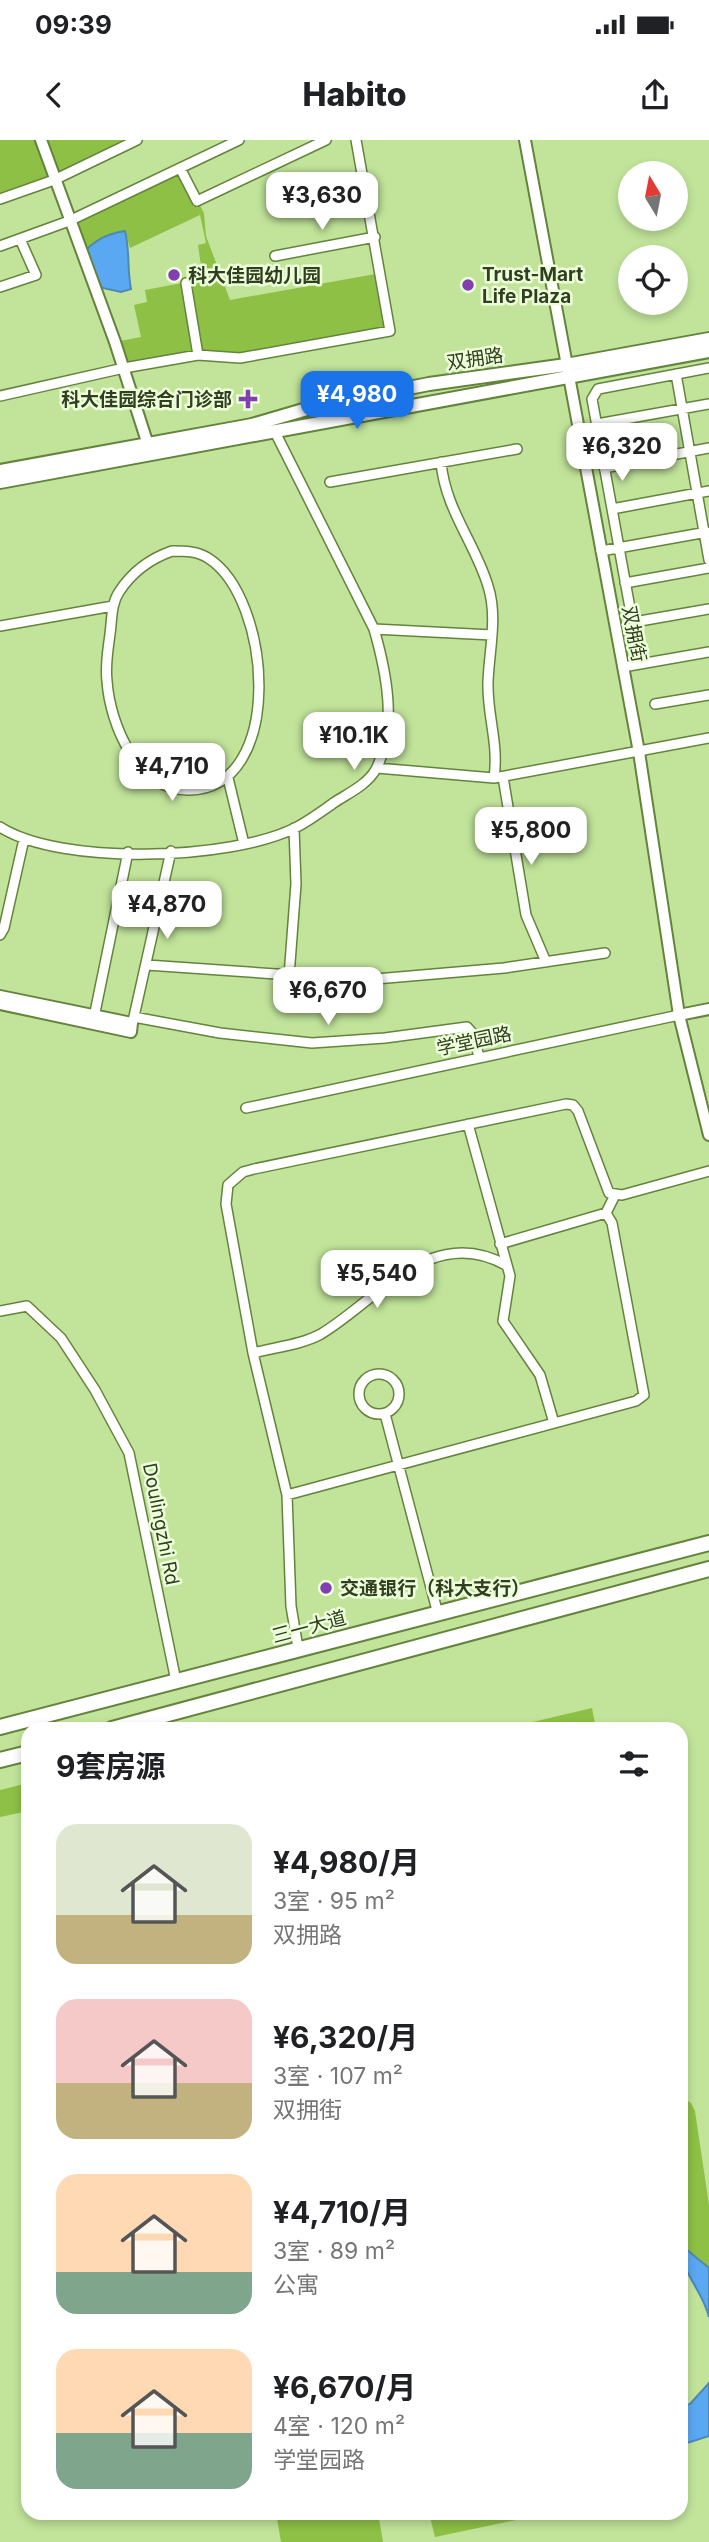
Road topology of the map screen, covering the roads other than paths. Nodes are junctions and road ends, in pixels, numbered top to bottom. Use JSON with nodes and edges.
{"nodes":[{"id":1,"x":41,"y":140,"type":"edge"},
{"id":2,"x":137,"y":140,"type":"edge"},
{"id":3,"x":239,"y":140,"type":"edge"},
{"id":4,"x":326,"y":140,"type":"edge"},
{"id":5,"x":356,"y":140,"type":"edge"},
{"id":6,"x":525,"y":140,"type":"edge"},
{"id":7,"x":180,"y":168,"type":"junction"},
{"id":8,"x":54,"y":180,"type":"junction"},
{"id":9,"x":0,"y":199,"type":"edge"},
{"id":10,"x":69,"y":221,"type":"junction"},
{"id":11,"x":375,"y":237,"type":"junction"},
{"id":12,"x":20,"y":239,"type":"junction"},
{"id":13,"x":0,"y":246,"type":"edge"},
{"id":14,"x":275,"y":256,"type":"dead end"},
{"id":15,"x":186,"y":283,"type":"dead end"},
{"id":16,"x":0,"y":287,"type":"edge"},
{"id":17,"x":709,"y":340,"type":"edge"},
{"id":18,"x":709,"y":351,"type":"edge"},
{"id":19,"x":198,"y":355,"type":"junction"},
{"id":20,"x":566,"y":365,"type":"junction"},
{"id":21,"x":124,"y":368,"type":"junction"},
{"id":22,"x":709,"y":368,"type":"edge"},
{"id":23,"x":676,"y":374,"type":"junction"},
{"id":24,"x":568,"y":379,"type":"junction"},
{"id":25,"x":0,"y":396,"type":"edge"},
{"id":26,"x":709,"y":404,"type":"edge"},
{"id":27,"x":682,"y":409,"type":"junction"},
{"id":28,"x":597,"y":424,"type":"junction"},
{"id":29,"x":274,"y":430,"type":"junction"},
{"id":30,"x":709,"y":448,"type":"edge"},
{"id":31,"x":149,"y":449,"type":"junction"},
{"id":32,"x":517,"y":449,"type":"dead end"},
{"id":33,"x":690,"y":452,"type":"junction"},
{"id":34,"x":441,"y":463,"type":"junction"},
{"id":35,"x":604,"y":468,"type":"junction"},
{"id":36,"x":0,"y":471,"type":"edge"},
{"id":37,"x":0,"y":482,"type":"edge"},
{"id":38,"x":330,"y":482,"type":"dead end"},
{"id":39,"x":709,"y":491,"type":"edge"},
{"id":40,"x":697,"y":493,"type":"junction"},
{"id":41,"x":612,"y":509,"type":"junction"},
{"id":42,"x":707,"y":532,"type":"edge"},
{"id":43,"x":618,"y":548,"type":"junction"},
{"id":44,"x":601,"y":551,"type":"junction"},
{"id":45,"x":709,"y":560,"type":"edge"},
{"id":46,"x":709,"y":568,"type":"edge"},
{"id":47,"x":625,"y":583,"type":"junction"},
{"id":48,"x":113,"y":606,"type":"junction"},
{"id":49,"x":709,"y":609,"type":"edge"},
{"id":50,"x":0,"y":626,"type":"edge"},
{"id":51,"x":374,"y":629,"type":"junction"},
{"id":52,"x":492,"y":635,"type":"junction"},
{"id":53,"x":709,"y":652,"type":"edge"},
{"id":54,"x":623,"y":667,"type":"junction"},
{"id":55,"x":709,"y":695,"type":"edge"},
{"id":56,"x":655,"y":704,"type":"dead end"},
{"id":57,"x":709,"y":738,"type":"edge"},
{"id":58,"x":639,"y":752,"type":"junction"},
{"id":59,"x":377,"y":768,"type":"junction"},
{"id":60,"x":499,"y":777,"type":"junction"},
{"id":61,"x":228,"y":778,"type":"junction"},
{"id":62,"x":0,"y":827,"type":"edge"},
{"id":63,"x":294,"y":828,"type":"junction"},
{"id":64,"x":24,"y":839,"type":"junction"},
{"id":65,"x":244,"y":844,"type":"junction"},
{"id":66,"x":170,"y":851,"type":"junction"},
{"id":67,"x":128,"y":852,"type":"junction"},
{"id":68,"x":0,"y":936,"type":"edge"},
{"id":69,"x":605,"y":953,"type":"dead end"},
{"id":70,"x":546,"y":962,"type":"junction"},
{"id":71,"x":147,"y":965,"type":"junction"},
{"id":72,"x":289,"y":976,"type":"junction"},
{"id":73,"x":0,"y":996,"type":"edge"},
{"id":74,"x":0,"y":1004,"type":"edge"},
{"id":75,"x":709,"y":1009,"type":"edge"},
{"id":76,"x":679,"y":1015,"type":"junction"},
{"id":77,"x":94,"y":1019,"type":"junction"},
{"id":78,"x":133,"y":1020,"type":"junction"},
{"id":79,"x":478,"y":1058,"type":"junction"},
{"id":80,"x":246,"y":1108,"type":"dead end"},
{"id":81,"x":468,"y":1124,"type":"junction"},
{"id":82,"x":709,"y":1135,"type":"edge"},
{"id":83,"x":709,"y":1171,"type":"edge"},
{"id":84,"x":615,"y":1195,"type":"junction"},
{"id":85,"x":606,"y":1213,"type":"junction"},
{"id":86,"x":500,"y":1244,"type":"junction"},
{"id":87,"x":506,"y":1265,"type":"junction"},
{"id":88,"x":0,"y":1311,"type":"edge"},
{"id":89,"x":253,"y":1353,"type":"junction"},
{"id":90,"x":385,"y":1414,"type":"junction"},
{"id":91,"x":554,"y":1423,"type":"junction"},
{"id":92,"x":398,"y":1465,"type":"junction"},
{"id":93,"x":287,"y":1495,"type":"junction"},
{"id":94,"x":709,"y":1544,"type":"edge"},
{"id":95,"x":709,"y":1569,"type":"edge"},
{"id":96,"x":439,"y":1614,"type":"junction"},
{"id":97,"x":298,"y":1648,"type":"junction"},
{"id":98,"x":176,"y":1681,"type":"junction"},
{"id":99,"x":138,"y":1722,"type":"edge"},
{"id":100,"x":0,"y":1727,"type":"edge"},
{"id":101,"x":21,"y":1755,"type":"edge"},
{"id":102,"x":0,"y":1760,"type":"edge"}],
"edges":[{"from":1,"to":8,"type":"street"},
{"from":2,"to":8,"type":"street"},
{"from":3,"to":7,"type":"street"},
{"from":4,"to":7,"type":"street"},
{"from":5,"to":11,"type":"street"},
{"from":6,"to":20,"type":"street","name":"双拥街"},
{"from":7,"to":10,"type":"street"},
{"from":8,"to":9,"type":"street"},
{"from":8,"to":10,"type":"street"},
{"from":10,"to":12,"type":"street"},
{"from":10,"to":21,"type":"street"},
{"from":11,"to":14,"type":"street"},
{"from":11,"to":19,"type":"street"},
{"from":12,"to":13,"type":"street"},
{"from":12,"to":16,"type":"street"},
{"from":15,"to":19,"type":"street"},
{"from":17,"to":20,"type":"main road","name":"双拥路"},
{"from":18,"to":24,"type":"main road","name":"双拥路"},
{"from":19,"to":21,"type":"street"},
{"from":20,"to":24,"type":"street","name":"双拥街"},
{"from":20,"to":31,"type":"main road","name":"双拥路"},
{"from":21,"to":25,"type":"street"},
{"from":21,"to":31,"type":"street"},
{"from":22,"to":23,"type":"street"},
{"from":23,"to":27,"type":"street"},
{"from":23,"to":28,"type":"street"},
{"from":24,"to":29,"type":"main road","name":"双拥路"},
{"from":24,"to":44,"type":"street","name":"双拥街"},
{"from":26,"to":27,"type":"street"},
{"from":27,"to":28,"type":"street"},
{"from":27,"to":33,"type":"street"},
{"from":28,"to":35,"type":"street"},
{"from":29,"to":31,"type":"main road","name":"双拥路"},
{"from":29,"to":51,"type":"street"},
{"from":30,"to":33,"type":"street"},
{"from":31,"to":36,"type":"main road","name":"双拥路"},
{"from":31,"to":37,"type":"main road","name":"双拥路"},
{"from":32,"to":34,"type":"street"},
{"from":33,"to":35,"type":"street"},
{"from":33,"to":40,"type":"street"},
{"from":34,"to":38,"type":"street"},
{"from":34,"to":52,"type":"street"},
{"from":35,"to":41,"type":"street"},
{"from":39,"to":40,"type":"street"},
{"from":40,"to":41,"type":"street"},
{"from":40,"to":42,"type":"street"},
{"from":41,"to":43,"type":"street"},
{"from":42,"to":43,"type":"street"},
{"from":42,"to":45,"type":"street"},
{"from":43,"to":44,"type":"street"},
{"from":43,"to":47,"type":"street"},
{"from":44,"to":54,"type":"street","name":"双拥街"},
{"from":46,"to":47,"type":"street"},
{"from":47,"to":49,"type":"street"},
{"from":48,"to":50,"type":"street"},
{"from":48,"to":61,"type":"street"},
{"from":48,"to":61,"type":"street"},
{"from":51,"to":52,"type":"street"},
{"from":51,"to":59,"type":"street"},
{"from":52,"to":60,"type":"street"},
{"from":53,"to":54,"type":"street"},
{"from":54,"to":58,"type":"street","name":"双拥街"},
{"from":55,"to":56,"type":"street"},
{"from":57,"to":58,"type":"street"},
{"from":58,"to":60,"type":"street"},
{"from":58,"to":76,"type":"street","name":"双拥街"},
{"from":59,"to":60,"type":"street"},
{"from":59,"to":63,"type":"street"},
{"from":60,"to":70,"type":"street"},
{"from":61,"to":65,"type":"street"},
{"from":62,"to":64,"type":"street"},
{"from":63,"to":65,"type":"street"},
{"from":63,"to":72,"type":"street"},
{"from":64,"to":67,"type":"street"},
{"from":64,"to":68,"type":"street"},
{"from":65,"to":66,"type":"street"},
{"from":66,"to":67,"type":"street"},
{"from":66,"to":71,"type":"street"},
{"from":67,"to":77,"type":"street"},
{"from":69,"to":70,"type":"street"},
{"from":70,"to":72,"type":"street"},
{"from":71,"to":72,"type":"street"},
{"from":71,"to":78,"type":"street"},
{"from":73,"to":77,"type":"street"},
{"from":74,"to":77,"type":"street"},
{"from":75,"to":76,"type":"street","name":"学堂园路"},
{"from":76,"to":79,"type":"street","name":"学堂园路"},
{"from":76,"to":82,"type":"street","name":"双拥街"},
{"from":77,"to":78,"type":"street"},
{"from":78,"to":79,"type":"street"},
{"from":79,"to":80,"type":"street","name":"学堂园路"},
{"from":81,"to":84,"type":"street"},
{"from":81,"to":86,"type":"street"},
{"from":81,"to":89,"type":"street"},
{"from":83,"to":84,"type":"street"},
{"from":84,"to":85,"type":"street"},
{"from":85,"to":86,"type":"street"},
{"from":85,"to":91,"type":"street"},
{"from":86,"to":87,"type":"street"},
{"from":87,"to":89,"type":"street"},
{"from":87,"to":91,"type":"street"},
{"from":88,"to":98,"type":"street","name":"Doulingzhi Rd"},
{"from":89,"to":93,"type":"street"},
{"from":90,"to":90,"type":"street"},
{"from":90,"to":92,"type":"street"},
{"from":91,"to":92,"type":"street"},
{"from":92,"to":93,"type":"street"},
{"from":92,"to":96,"type":"street"},
{"from":93,"to":97,"type":"street"},
{"from":94,"to":96,"type":"highway","name":"三一大道"},
{"from":95,"to":99,"type":"highway"},
{"from":96,"to":97,"type":"highway","name":"三一大道"},
{"from":97,"to":98,"type":"highway","name":"三一大道"},
{"from":98,"to":100,"type":"highway","name":"三一大道"},
{"from":101,"to":102,"type":"highway"}]}
